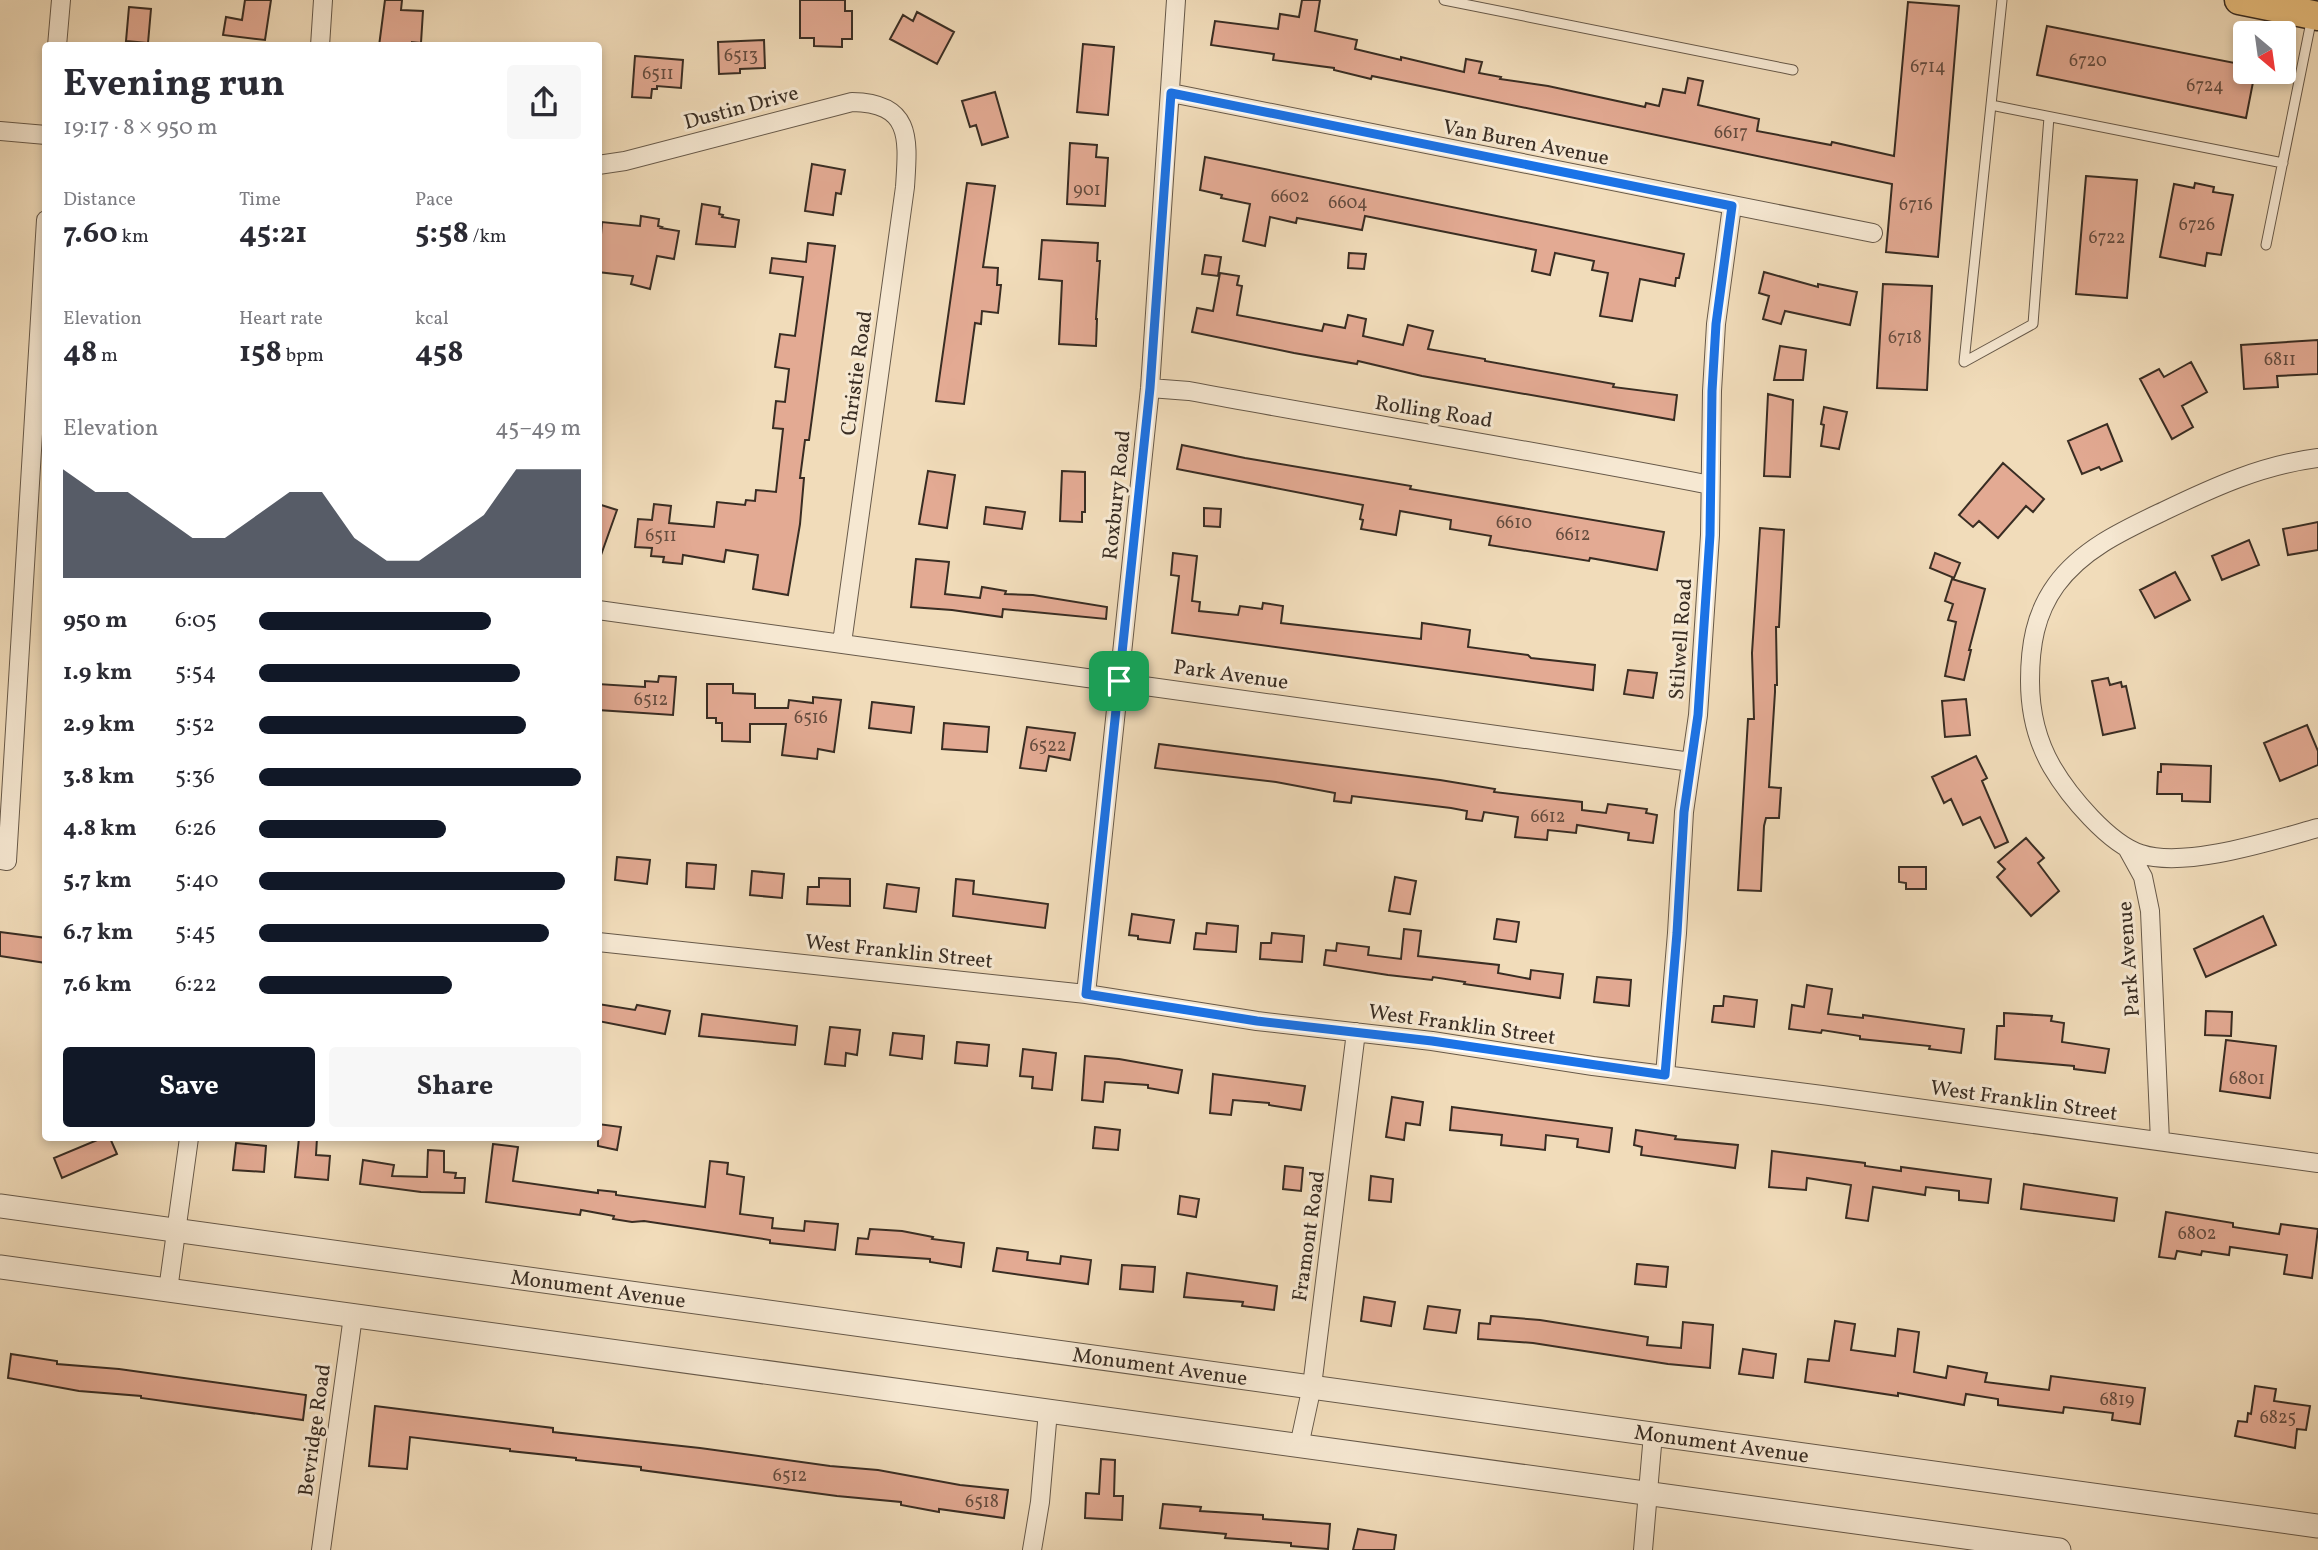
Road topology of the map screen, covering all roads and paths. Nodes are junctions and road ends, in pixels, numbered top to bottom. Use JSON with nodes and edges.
{"nodes":[{"id":1,"x":61,"y":0,"type":"edge"},
{"id":2,"x":323,"y":0,"type":"edge"},
{"id":3,"x":1176,"y":0,"type":"edge"},
{"id":4,"x":1444,"y":0,"type":"edge"},
{"id":5,"x":2002,"y":0,"type":"edge"},
{"id":6,"x":2239,"y":0,"type":"edge"},
{"id":7,"x":2315,"y":16,"type":"edge"},
{"id":8,"x":57,"y":42,"type":"edge"},
{"id":9,"x":320,"y":42,"type":"edge"},
{"id":10,"x":1793,"y":69,"type":"dead end"},
{"id":11,"x":1171,"y":93,"type":"junction"},
{"id":12,"x":1991,"y":105,"type":"junction"},
{"id":13,"x":893,"y":114,"type":"joint"},
{"id":14,"x":2049,"y":117,"type":"junction"},
{"id":15,"x":0,"y":131,"type":"edge"},
{"id":16,"x":42,"y":135,"type":"edge"},
{"id":17,"x":2283,"y":163,"type":"junction"},
{"id":18,"x":602,"y":164,"type":"edge"},
{"id":19,"x":1732,"y":206,"type":"junction"},
{"id":20,"x":1873,"y":233,"type":"dead end"},
{"id":21,"x":2266,"y":245,"type":"dead end"},
{"id":22,"x":42,"y":280,"type":"edge"},
{"id":23,"x":1150,"y":388,"type":"junction"},
{"id":24,"x":2318,"y":457,"type":"edge"},
{"id":25,"x":1710,"y":485,"type":"junction"},
{"id":26,"x":602,"y":611,"type":"edge"},
{"id":27,"x":842,"y":643,"type":"junction"},
{"id":28,"x":1119,"y":681,"type":"junction"},
{"id":29,"x":1690,"y":762,"type":"junction"},
{"id":30,"x":2318,"y":828,"type":"edge"},
{"id":31,"x":2127,"y":848,"type":"junction"},
{"id":32,"x":3,"y":860,"type":"edge"},
{"id":33,"x":602,"y":942,"type":"edge"},
{"id":34,"x":1086,"y":994,"type":"junction"},
{"id":35,"x":1356,"y":1031,"type":"junction"},
{"id":36,"x":1665,"y":1075,"type":"junction"},
{"id":37,"x":190,"y":1141,"type":"edge"},
{"id":38,"x":2160,"y":1141,"type":"junction"},
{"id":39,"x":2318,"y":1163,"type":"edge"},
{"id":40,"x":0,"y":1206,"type":"edge"},
{"id":41,"x":177,"y":1230,"type":"junction"},
{"id":42,"x":0,"y":1267,"type":"edge"},
{"id":43,"x":168,"y":1290,"type":"junction"},
{"id":44,"x":352,"y":1316,"type":"junction"},
{"id":45,"x":1311,"y":1385,"type":"junction"},
{"id":46,"x":1048,"y":1411,"type":"junction"},
{"id":47,"x":1653,"y":1434,"type":"junction"},
{"id":48,"x":1299,"y":1446,"type":"junction"},
{"id":49,"x":1649,"y":1494,"type":"junction"},
{"id":50,"x":2318,"y":1526,"type":"edge"},
{"id":51,"x":321,"y":1550,"type":"edge"},
{"id":52,"x":1032,"y":1550,"type":"edge"},
{"id":53,"x":1643,"y":1550,"type":"edge"},
{"id":54,"x":2059,"y":1550,"type":"edge"}],
"edges":[{"from":1,"to":8,"type":"street"},
{"from":2,"to":9,"type":"street"},
{"from":3,"to":11,"type":"street","name":"Roxbury Road"},
{"from":4,"to":10,"type":"lane"},
{"from":5,"to":12,"type":"lane"},
{"from":6,"to":7,"type":"main road"},
{"from":7,"to":17,"type":"lane"},
{"from":11,"to":19,"type":"street","name":"Van Buren Avenue"},
{"from":11,"to":23,"type":"street","name":"Roxbury Road"},
{"from":12,"to":14,"type":"lane"},
{"from":12,"to":14,"type":"lane"},
{"from":13,"to":18,"type":"street","name":"Dustin Drive"},
{"from":13,"to":27,"type":"street","name":"Christie Road"},
{"from":14,"to":17,"type":"lane"},
{"from":15,"to":16,"type":"street"},
{"from":17,"to":21,"type":"lane"},
{"from":19,"to":20,"type":"street","name":"Van Buren Avenue"},
{"from":19,"to":25,"type":"street","name":"Stilwell Road"},
{"from":22,"to":32,"type":"street"},
{"from":23,"to":25,"type":"street","name":"Rolling Road"},
{"from":23,"to":28,"type":"street","name":"Roxbury Road"},
{"from":24,"to":31,"type":"street"},
{"from":25,"to":29,"type":"street","name":"Stilwell Road"},
{"from":26,"to":27,"type":"street","name":"Park Avenue"},
{"from":27,"to":28,"type":"street","name":"Park Avenue"},
{"from":28,"to":29,"type":"street","name":"Park Avenue"},
{"from":28,"to":34,"type":"street","name":"Roxbury Road"},
{"from":29,"to":36,"type":"street","name":"Stilwell Road"},
{"from":30,"to":31,"type":"street"},
{"from":31,"to":38,"type":"street","name":"Park Avenue"},
{"from":33,"to":34,"type":"street","name":"West Franklin Street"},
{"from":34,"to":35,"type":"street","name":"West Franklin Street"},
{"from":35,"to":36,"type":"street","name":"West Franklin Street"},
{"from":35,"to":45,"type":"street","name":"Framont Road"},
{"from":36,"to":38,"type":"street","name":"West Franklin Street"},
{"from":37,"to":41,"type":"street"},
{"from":38,"to":39,"type":"street","name":"West Franklin Street"},
{"from":40,"to":41,"type":"street","name":"Monument Avenue"},
{"from":41,"to":43,"type":"street"},
{"from":41,"to":45,"type":"street","name":"Monument Avenue"},
{"from":42,"to":43,"type":"street"},
{"from":43,"to":44,"type":"street"},
{"from":44,"to":46,"type":"street"},
{"from":44,"to":51,"type":"street","name":"Bevridge Road"},
{"from":45,"to":47,"type":"street","name":"Monument Avenue"},
{"from":45,"to":48,"type":"street","name":"Framont Road"},
{"from":46,"to":48,"type":"street"},
{"from":46,"to":52,"type":"street"},
{"from":47,"to":49,"type":"street"},
{"from":47,"to":50,"type":"street","name":"Monument Avenue"},
{"from":48,"to":49,"type":"street"},
{"from":49,"to":53,"type":"street"},
{"from":49,"to":54,"type":"street"}]}
